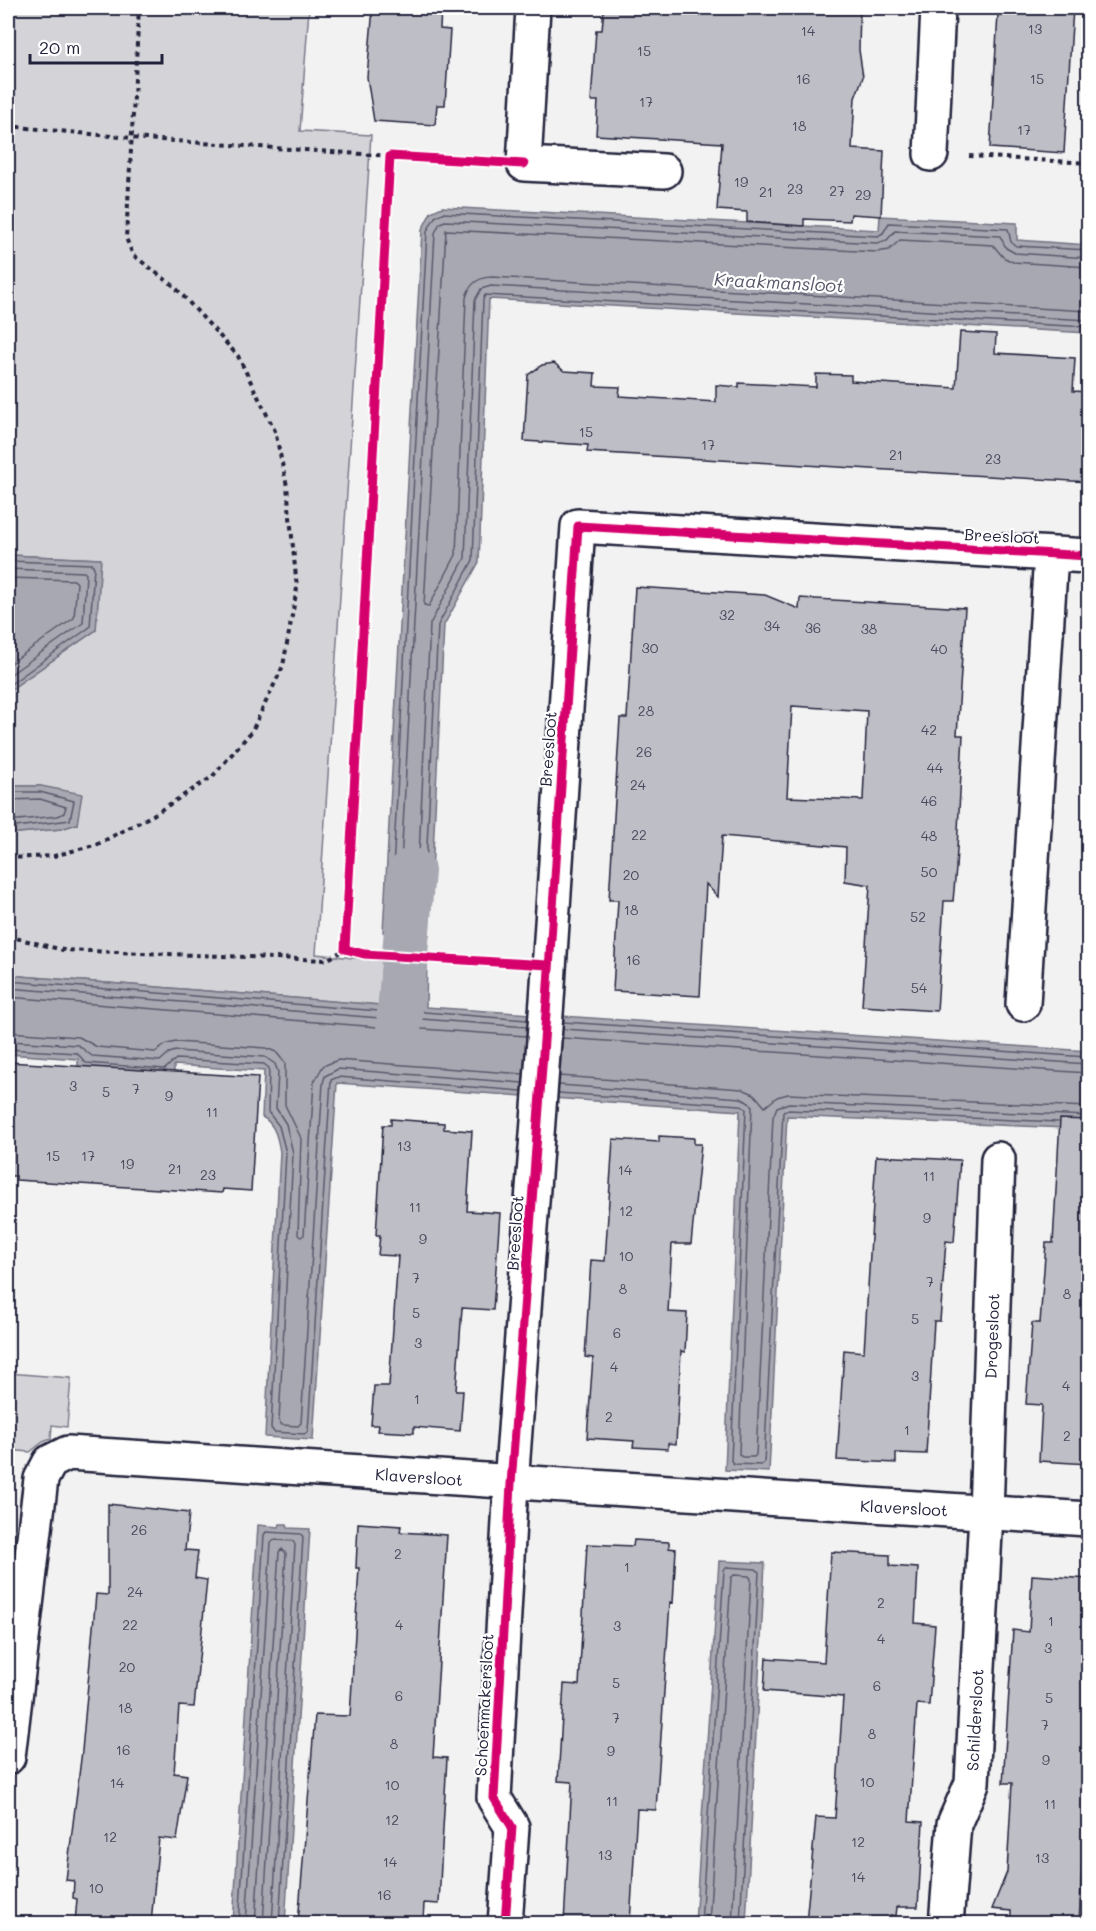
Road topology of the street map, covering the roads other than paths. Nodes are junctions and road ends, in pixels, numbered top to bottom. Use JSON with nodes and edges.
{"nodes":[{"id":1,"x":533,"y":8,"type":"edge"},
{"id":2,"x":938,"y":8,"type":"edge"},
{"id":3,"x":931,"y":154,"type":"road end"},
{"id":4,"x":664,"y":171,"type":"dead end"},
{"id":5,"x":1051,"y":554,"type":"junction"},
{"id":6,"x":1089,"y":556,"type":"edge"},
{"id":7,"x":1023,"y":1004,"type":"dead end"},
{"id":8,"x":998,"y":1159,"type":"dead end"},
{"id":9,"x":511,"y":1484,"type":"junction"},
{"id":10,"x":986,"y":1513,"type":"junction"},
{"id":11,"x":1089,"y":1519,"type":"edge"},
{"id":12,"x":8,"y":1757,"type":"edge"},
{"id":13,"x":505,"y":1923,"type":"edge"},
{"id":14,"x":945,"y":1923,"type":"edge"}],
"edges":[{"from":1,"to":4,"type":"street"},
{"from":2,"to":3,"type":"street"},
{"from":5,"to":6,"type":"street","name":"Breesloot"},
{"from":5,"to":7,"type":"street","name":"Breesloot"},
{"from":5,"to":9,"type":"street","name":"Breesloot"},
{"from":8,"to":10,"type":"street","name":"Drogesloot"},
{"from":9,"to":10,"type":"street","name":"Klaversloot"},
{"from":9,"to":12,"type":"street","name":"Klaversloot"},
{"from":9,"to":13,"type":"street","name":"Schoenmakersloot"},
{"from":10,"to":11,"type":"street","name":"Klaversloot"},
{"from":10,"to":14,"type":"street","name":"Schildersloot"}]}
